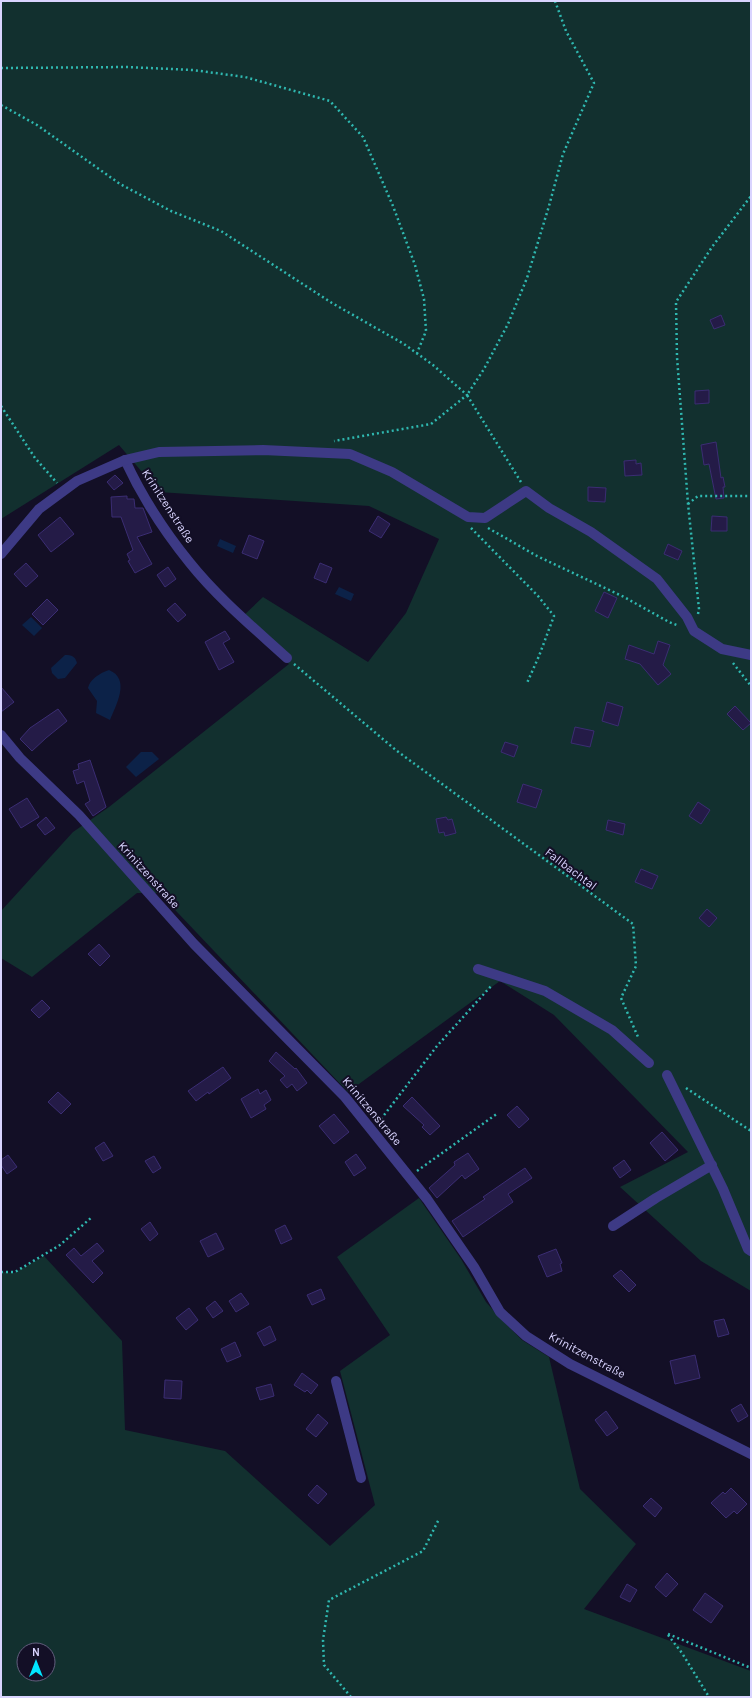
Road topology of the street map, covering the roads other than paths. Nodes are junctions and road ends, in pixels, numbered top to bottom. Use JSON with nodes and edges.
{"nodes":[{"id":1,"x":125,"y":460,"type":"junction"},
{"id":2,"x":1,"y":554,"type":"edge"},
{"id":3,"x":751,"y":655,"type":"edge"},
{"id":4,"x":287,"y":658,"type":"road end"},
{"id":5,"x":1,"y":735,"type":"edge"},
{"id":6,"x":478,"y":969,"type":"dead end"},
{"id":7,"x":649,"y":1063,"type":"dead end"},
{"id":8,"x":667,"y":1075,"type":"road end"},
{"id":9,"x":712,"y":1165,"type":"junction"},
{"id":10,"x":613,"y":1226,"type":"dead end"},
{"id":11,"x":751,"y":1251,"type":"edge"},
{"id":12,"x":336,"y":1381,"type":"dead end"},
{"id":13,"x":751,"y":1454,"type":"edge"},
{"id":14,"x":361,"y":1478,"type":"dead end"}],
"edges":[{"from":1,"to":2,"type":"street"},
{"from":1,"to":3,"type":"street"},
{"from":1,"to":4,"type":"street","name":"Krinitzenstraße"},
{"from":5,"to":13,"type":"street","name":"Krinitzenstraße"},
{"from":6,"to":7,"type":"street"},
{"from":8,"to":9,"type":"street"},
{"from":9,"to":10,"type":"street"},
{"from":9,"to":11,"type":"street"},
{"from":12,"to":14,"type":"street"}]}
